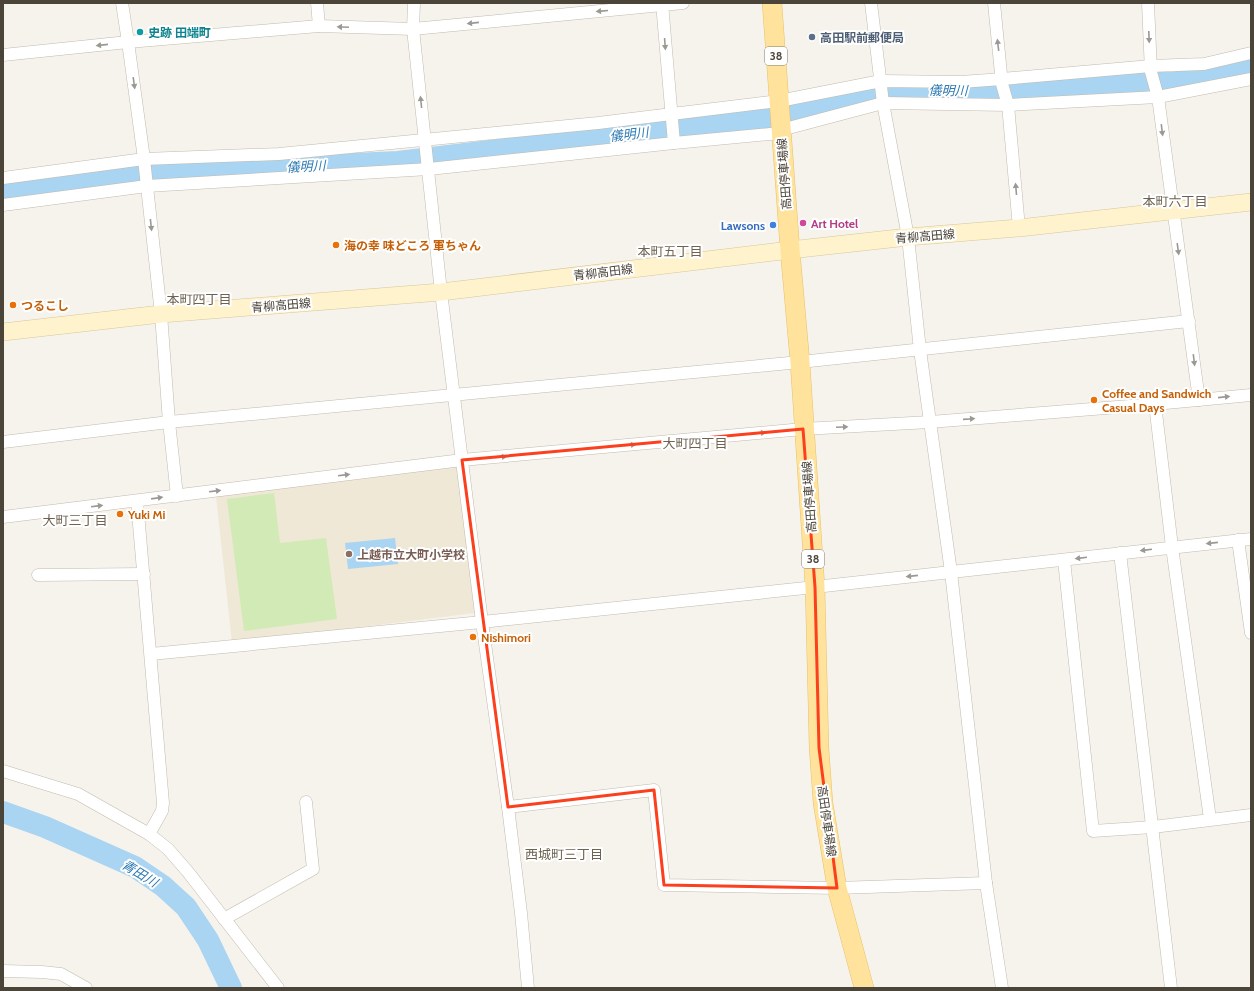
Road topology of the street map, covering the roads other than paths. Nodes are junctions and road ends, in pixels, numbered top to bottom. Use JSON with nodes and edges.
{"nodes":[{"id":1,"x":122,"y":3,"type":"edge"},
{"id":2,"x":317,"y":3,"type":"edge"},
{"id":3,"x":414,"y":3,"type":"edge"},
{"id":4,"x":683,"y":3,"type":"edge"},
{"id":5,"x":772,"y":3,"type":"edge"},
{"id":6,"x":871,"y":3,"type":"edge"},
{"id":7,"x":994,"y":3,"type":"edge"},
{"id":8,"x":1148,"y":3,"type":"edge"},
{"id":9,"x":662,"y":4,"type":"edge"},
{"id":10,"x":320,"y":26,"type":"junction"},
{"id":11,"x":413,"y":29,"type":"junction"},
{"id":12,"x":128,"y":42,"type":"junction"},
{"id":13,"x":1251,"y":53,"type":"edge"},
{"id":14,"x":3,"y":55,"type":"edge"},
{"id":15,"x":1151,"y":69,"type":"junction"},
{"id":16,"x":1251,"y":79,"type":"edge"},
{"id":17,"x":880,"y":81,"type":"junction"},
{"id":18,"x":1002,"y":82,"type":"junction"},
{"id":19,"x":1158,"y":94,"type":"junction"},
{"id":20,"x":883,"y":103,"type":"junction"},
{"id":21,"x":1008,"y":105,"type":"junction"},
{"id":22,"x":671,"y":115,"type":"junction"},
{"id":23,"x":780,"y":120,"type":"junction"},
{"id":24,"x":673,"y":140,"type":"junction"},
{"id":25,"x":426,"y":144,"type":"junction"},
{"id":26,"x":144,"y":162,"type":"junction"},
{"id":27,"x":428,"y":169,"type":"junction"},
{"id":28,"x":3,"y":178,"type":"edge"},
{"id":29,"x":147,"y":186,"type":"junction"},
{"id":30,"x":1251,"y":202,"type":"edge"},
{"id":31,"x":3,"y":206,"type":"edge"},
{"id":32,"x":1173,"y":210,"type":"junction"},
{"id":33,"x":1020,"y":228,"type":"junction"},
{"id":34,"x":908,"y":237,"type":"junction"},
{"id":35,"x":790,"y":250,"type":"junction"},
{"id":36,"x":441,"y":292,"type":"junction"},
{"id":37,"x":161,"y":314,"type":"junction"},
{"id":38,"x":1189,"y":321,"type":"junction"},
{"id":39,"x":3,"y":332,"type":"edge"},
{"id":40,"x":920,"y":350,"type":"junction"},
{"id":41,"x":800,"y":362,"type":"junction"},
{"id":42,"x":455,"y":395,"type":"junction"},
{"id":43,"x":1251,"y":395,"type":"edge"},
{"id":44,"x":1199,"y":400,"type":"junction"},
{"id":45,"x":1155,"y":404,"type":"junction"},
{"id":46,"x":169,"y":422,"type":"junction"},
{"id":47,"x":930,"y":422,"type":"junction"},
{"id":48,"x":803,"y":430,"type":"junction"},
{"id":49,"x":3,"y":442,"type":"edge"},
{"id":50,"x":462,"y":460,"type":"junction"},
{"id":51,"x":177,"y":496,"type":"junction"},
{"id":52,"x":137,"y":501,"type":"junction"},
{"id":53,"x":3,"y":517,"type":"edge"},
{"id":54,"x":1251,"y":539,"type":"edge"},
{"id":55,"x":1238,"y":540,"type":"junction"},
{"id":56,"x":1172,"y":547,"type":"junction"},
{"id":57,"x":1120,"y":553,"type":"junction"},
{"id":58,"x":1064,"y":560,"type":"junction"},
{"id":59,"x":950,"y":572,"type":"junction"},
{"id":60,"x":144,"y":574,"type":"junction"},
{"id":61,"x":38,"y":575,"type":"dead end"},
{"id":62,"x":815,"y":587,"type":"junction"},
{"id":63,"x":482,"y":622,"type":"junction"},
{"id":64,"x":1251,"y":633,"type":"edge"},
{"id":65,"x":151,"y":654,"type":"junction"},
{"id":66,"x":3,"y":771,"type":"edge"},
{"id":67,"x":306,"y":802,"type":"dead end"},
{"id":68,"x":508,"y":807,"type":"junction"},
{"id":69,"x":1251,"y":815,"type":"edge"},
{"id":70,"x":1210,"y":819,"type":"junction"},
{"id":71,"x":1153,"y":827,"type":"junction"},
{"id":72,"x":149,"y":834,"type":"junction"},
{"id":73,"x":986,"y":883,"type":"junction"},
{"id":74,"x":836,"y":888,"type":"junction"},
{"id":75,"x":224,"y":919,"type":"junction"},
{"id":76,"x":3,"y":971,"type":"edge"},
{"id":77,"x":86,"y":988,"type":"edge"},
{"id":78,"x":278,"y":988,"type":"edge"},
{"id":79,"x":528,"y":988,"type":"edge"},
{"id":80,"x":864,"y":988,"type":"edge"},
{"id":81,"x":1002,"y":988,"type":"edge"},
{"id":82,"x":1171,"y":988,"type":"edge"}],
"edges":[{"from":1,"to":12,"type":"street"},
{"from":2,"to":10,"type":"street"},
{"from":3,"to":11,"type":"street"},
{"from":4,"to":9,"type":"street"},
{"from":5,"to":23,"type":"main road","name":"高田停車場線","number":"38"},
{"from":6,"to":17,"type":"street"},
{"from":18,"to":7,"type":"street","one_way":true},
{"from":8,"to":15,"type":"street","one_way":true},
{"from":9,"to":11,"type":"street","one_way":true},
{"from":9,"to":22,"type":"street","one_way":true},
{"from":11,"to":10,"type":"street","one_way":true},
{"from":10,"to":12,"type":"street"},
{"from":25,"to":11,"type":"street","one_way":true},
{"from":12,"to":14,"type":"street","one_way":true},
{"from":12,"to":26,"type":"street","one_way":true},
{"from":13,"to":15,"type":"street"},
{"from":15,"to":18,"type":"street"},
{"from":15,"to":19,"type":"street"},
{"from":16,"to":19,"type":"street"},
{"from":17,"to":18,"type":"street"},
{"from":17,"to":20,"type":"street"},
{"from":17,"to":23,"type":"street"},
{"from":18,"to":21,"type":"street"},
{"from":19,"to":21,"type":"street"},
{"from":19,"to":32,"type":"street","one_way":true},
{"from":20,"to":21,"type":"street"},
{"from":20,"to":23,"type":"street"},
{"from":20,"to":34,"type":"street"},
{"from":33,"to":21,"type":"street","one_way":true},
{"from":22,"to":23,"type":"street"},
{"from":22,"to":24,"type":"street"},
{"from":22,"to":25,"type":"street"},
{"from":23,"to":24,"type":"street"},
{"from":23,"to":35,"type":"main road","name":"高田停車場線","number":"38"},
{"from":24,"to":27,"type":"street"},
{"from":25,"to":26,"type":"street"},
{"from":25,"to":27,"type":"street"},
{"from":26,"to":28,"type":"street"},
{"from":26,"to":29,"type":"street"},
{"from":27,"to":29,"type":"street"},
{"from":27,"to":36,"type":"street"},
{"from":29,"to":31,"type":"street"},
{"from":29,"to":37,"type":"street","one_way":true},
{"from":30,"to":32,"type":"main road","name":"青柳高田線"},
{"from":32,"to":33,"type":"main road","name":"青柳高田線"},
{"from":32,"to":38,"type":"street","one_way":true},
{"from":33,"to":34,"type":"main road","name":"青柳高田線"},
{"from":34,"to":35,"type":"main road","name":"青柳高田線"},
{"from":34,"to":40,"type":"street"},
{"from":35,"to":36,"type":"main road","name":"青柳高田線"},
{"from":35,"to":41,"type":"main road","name":"高田停車場線","number":"38"},
{"from":36,"to":37,"type":"main road","name":"青柳高田線"},
{"from":36,"to":42,"type":"street"},
{"from":37,"to":39,"type":"main road","name":"青柳高田線"},
{"from":37,"to":46,"type":"street"},
{"from":38,"to":40,"type":"street"},
{"from":38,"to":44,"type":"street","one_way":true},
{"from":40,"to":41,"type":"street"},
{"from":40,"to":47,"type":"street"},
{"from":41,"to":42,"type":"street"},
{"from":41,"to":48,"type":"main road","name":"高田停車場線","number":"38"},
{"from":42,"to":46,"type":"street"},
{"from":42,"to":50,"type":"street"},
{"from":44,"to":43,"type":"street","one_way":true},
{"from":44,"to":45,"type":"street"},
{"from":47,"to":45,"type":"street","one_way":true},
{"from":45,"to":56,"type":"street"},
{"from":46,"to":49,"type":"street"},
{"from":46,"to":51,"type":"street"},
{"from":48,"to":47,"type":"street","one_way":true},
{"from":47,"to":59,"type":"street"},
{"from":50,"to":48,"type":"street","one_way":true},
{"from":48,"to":62,"type":"main road","name":"高田停車場線","number":"38"},
{"from":51,"to":50,"type":"street","one_way":true},
{"from":50,"to":63,"type":"street"},
{"from":52,"to":51,"type":"street","one_way":true},
{"from":53,"to":52,"type":"street","one_way":true},
{"from":52,"to":60,"type":"street"},
{"from":54,"to":55,"type":"street"},
{"from":55,"to":56,"type":"street","one_way":true},
{"from":55,"to":64,"type":"street"},
{"from":56,"to":57,"type":"street","one_way":true},
{"from":56,"to":70,"type":"street"},
{"from":57,"to":58,"type":"street","one_way":true},
{"from":57,"to":71,"type":"street"},
{"from":58,"to":59,"type":"street"},
{"from":58,"to":71,"type":"street"},
{"from":59,"to":62,"type":"street","one_way":true},
{"from":59,"to":73,"type":"street"},
{"from":60,"to":61,"type":"street"},
{"from":60,"to":65,"type":"street"},
{"from":62,"to":63,"type":"street"},
{"from":62,"to":74,"type":"main road","name":"高田停車場線","number":"38"},
{"from":63,"to":65,"type":"street"},
{"from":63,"to":68,"type":"street"},
{"from":65,"to":72,"type":"street"},
{"from":66,"to":72,"type":"street"},
{"from":67,"to":75,"type":"street"},
{"from":68,"to":74,"type":"street"},
{"from":68,"to":79,"type":"street"},
{"from":69,"to":70,"type":"street"},
{"from":70,"to":71,"type":"street"},
{"from":71,"to":82,"type":"street"},
{"from":72,"to":75,"type":"street"},
{"from":73,"to":74,"type":"street"},
{"from":73,"to":81,"type":"street"},
{"from":74,"to":80,"type":"main road","name":"高田停車場線","number":"38"},
{"from":75,"to":78,"type":"street"},
{"from":76,"to":77,"type":"street"}]}
